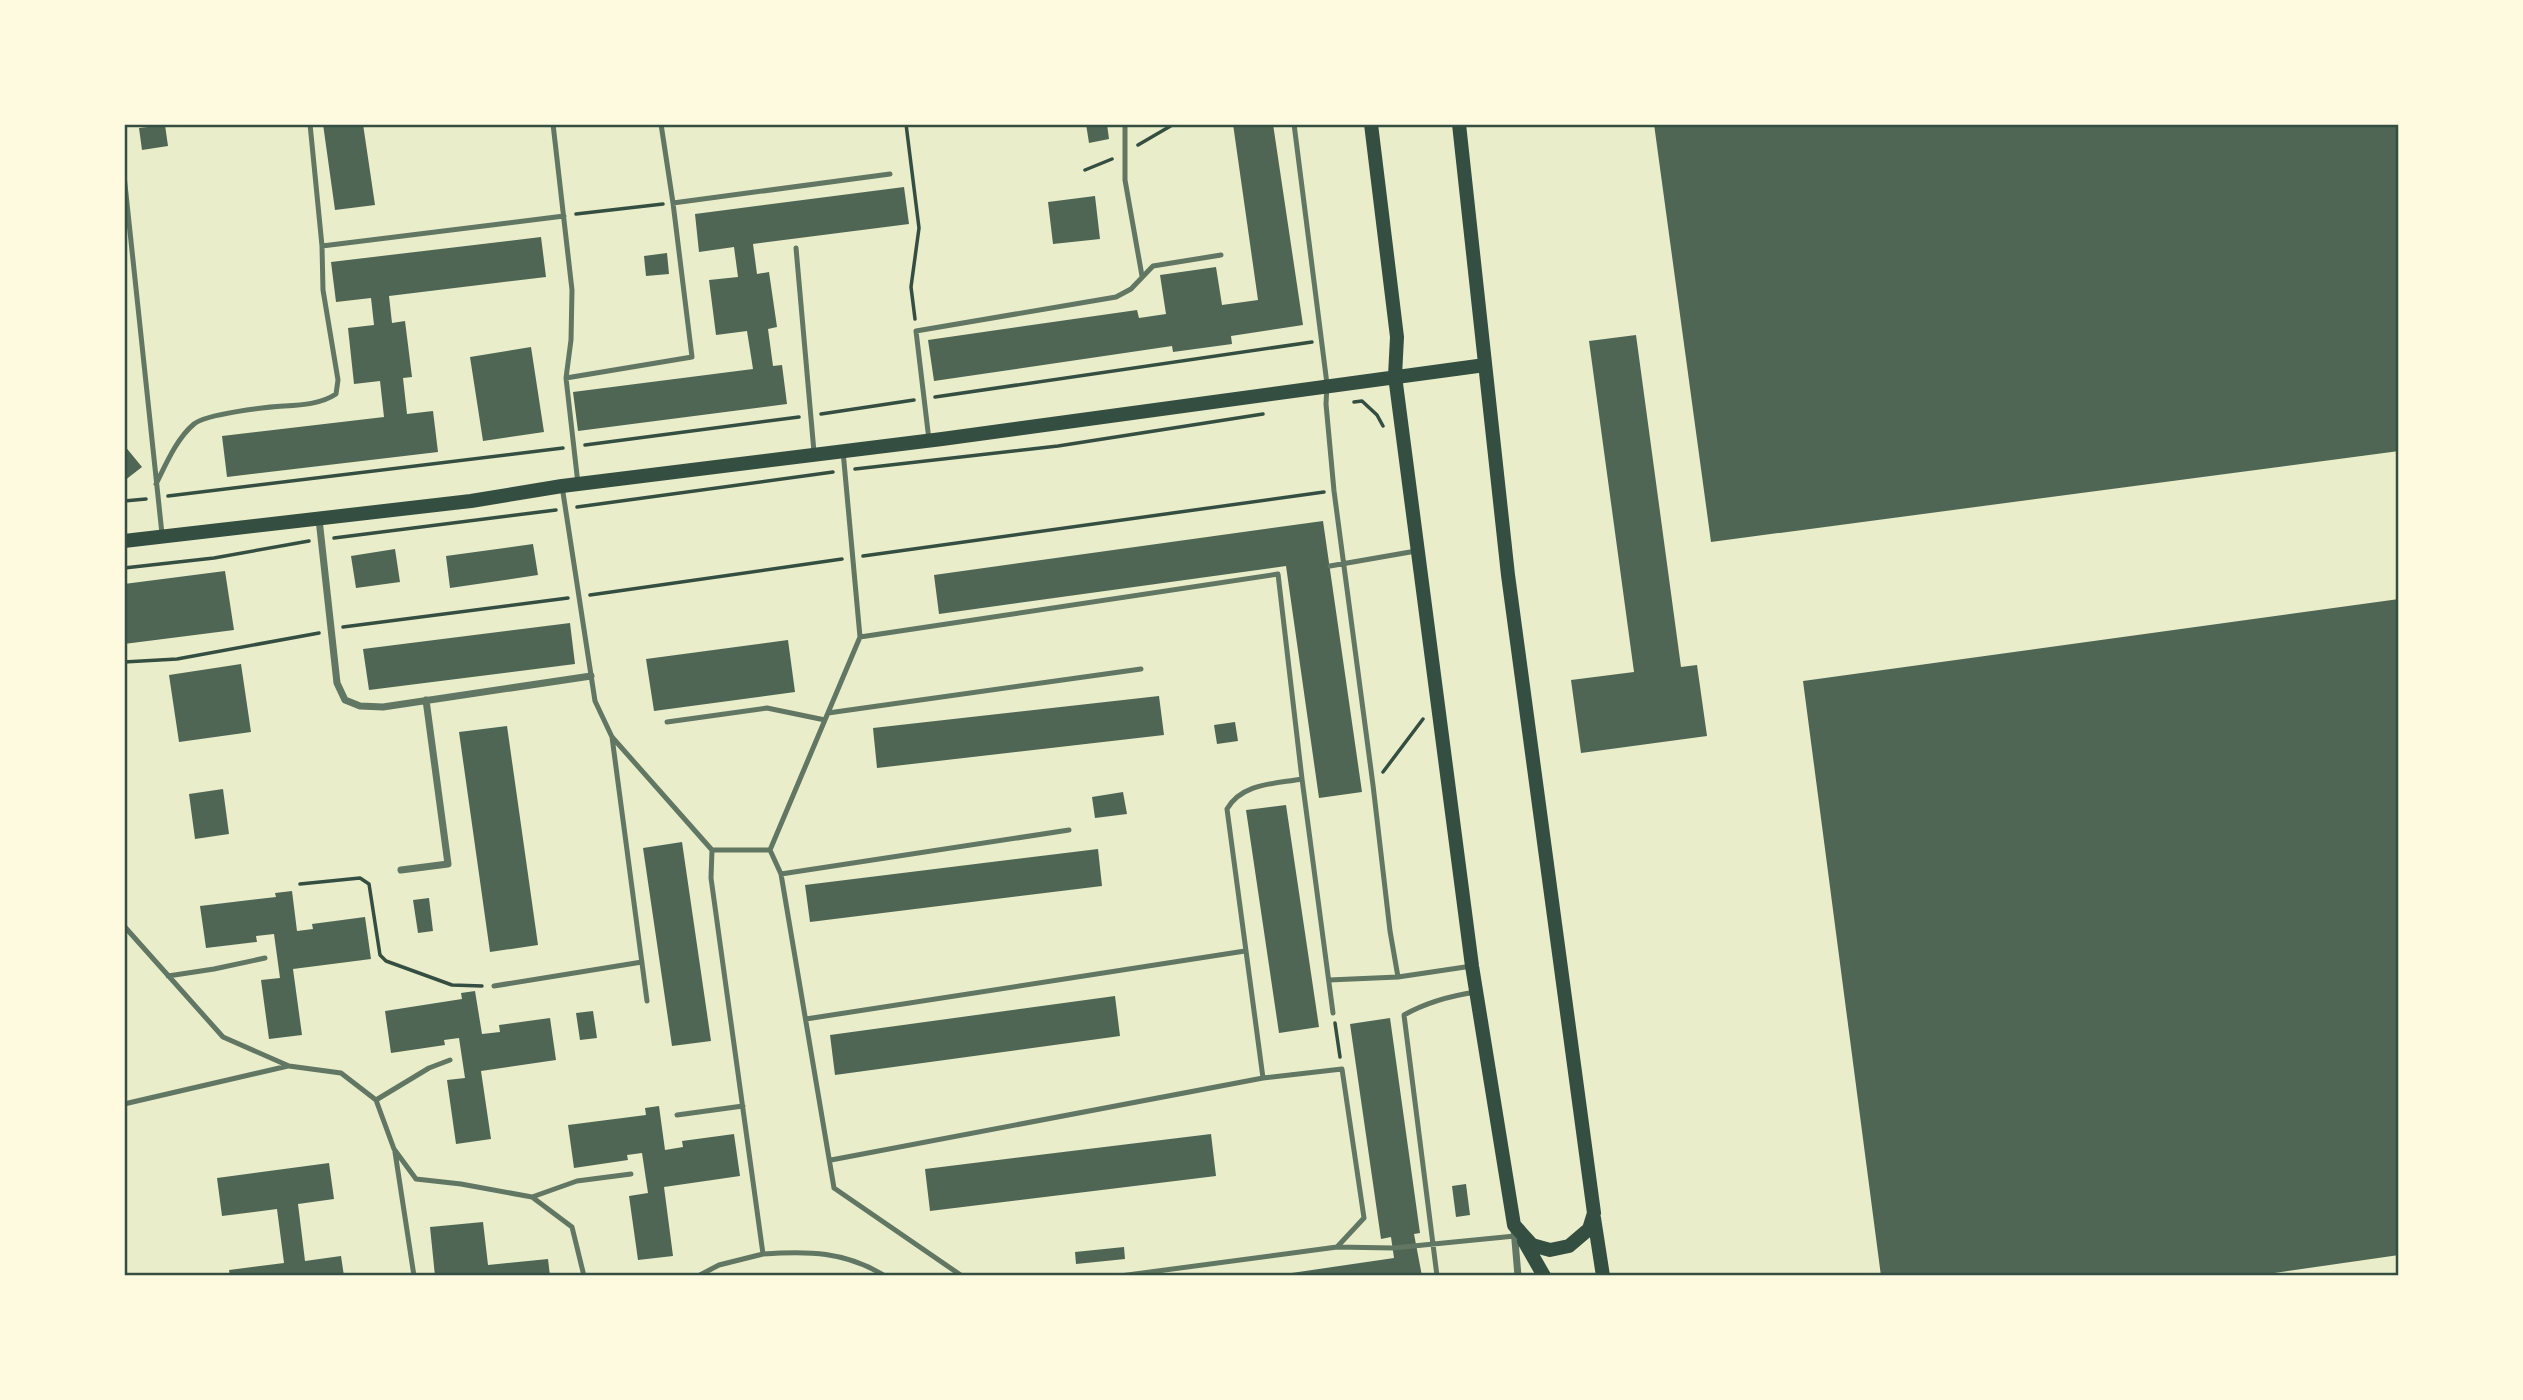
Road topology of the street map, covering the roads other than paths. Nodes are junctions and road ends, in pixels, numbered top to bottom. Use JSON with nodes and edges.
{"nodes":[{"id":1,"x":310,"y":124,"type":"edge"},
{"id":2,"x":553,"y":124,"type":"edge"},
{"id":3,"x":661,"y":124,"type":"edge"},
{"id":4,"x":1125,"y":124,"type":"edge"},
{"id":5,"x":1294,"y":124,"type":"edge"},
{"id":6,"x":1371,"y":124,"type":"edge"},
{"id":7,"x":1459,"y":124,"type":"edge"},
{"id":8,"x":890,"y":174,"type":"dead end"},
{"id":9,"x":124,"y":175,"type":"edge"},
{"id":10,"x":673,"y":203,"type":"junction"},
{"id":11,"x":564,"y":216,"type":"junction"},
{"id":12,"x":322,"y":246,"type":"junction"},
{"id":13,"x":796,"y":248,"type":"dead end"},
{"id":14,"x":1221,"y":255,"type":"dead end"},
{"id":15,"x":1142,"y":276,"type":"junction"},
{"id":16,"x":1485,"y":365,"type":"junction"},
{"id":17,"x":1395,"y":376,"type":"junction"},
{"id":18,"x":566,"y":378,"type":"junction"},
{"id":19,"x":1327,"y":384,"type":"junction"},
{"id":20,"x":929,"y":440,"type":"junction"},
{"id":21,"x":843,"y":452,"type":"junction"},
{"id":22,"x":814,"y":455,"type":"junction"},
{"id":23,"x":156,"y":484,"type":"junction"},
{"id":24,"x":578,"y":484,"type":"junction"},
{"id":25,"x":562,"y":486,"type":"junction"},
{"id":26,"x":319,"y":519,"type":"junction"},
{"id":27,"x":162,"y":537,"type":"junction"},
{"id":28,"x":124,"y":541,"type":"edge"},
{"id":29,"x":1417,"y":551,"type":"junction"},
{"id":30,"x":1343,"y":564,"type":"junction"},
{"id":31,"x":1329,"y":566,"type":"dead end"},
{"id":32,"x":1287,"y":573,"type":"dead end"},
{"id":33,"x":1278,"y":574,"type":"junction"},
{"id":34,"x":860,"y":637,"type":"junction"},
{"id":35,"x":1141,"y":669,"type":"dead end"},
{"id":36,"x":591,"y":676,"type":"junction"},
{"id":37,"x":426,"y":700,"type":"junction"},
{"id":38,"x":826,"y":716,"type":"junction"},
{"id":39,"x":667,"y":722,"type":"dead end"},
{"id":40,"x":612,"y":737,"type":"junction"},
{"id":41,"x":1302,"y":779,"type":"junction"},
{"id":42,"x":1069,"y":830,"type":"dead end"},
{"id":43,"x":712,"y":850,"type":"junction"},
{"id":44,"x":770,"y":850,"type":"junction"},
{"id":45,"x":401,"y":870,"type":"dead end"},
{"id":46,"x":781,"y":874,"type":"junction"},
{"id":47,"x":124,"y":926,"type":"edge"},
{"id":48,"x":1245,"y":951,"type":"junction"},
{"id":49,"x":265,"y":958,"type":"dead end"},
{"id":50,"x":642,"y":962,"type":"junction"},
{"id":51,"x":1472,"y":965,"type":"junction"},
{"id":52,"x":168,"y":976,"type":"junction"},
{"id":53,"x":1398,"y":977,"type":"junction"},
{"id":54,"x":1329,"y":980,"type":"junction"},
{"id":55,"x":494,"y":986,"type":"road end"},
{"id":56,"x":1476,"y":992,"type":"junction"},
{"id":57,"x":647,"y":1001,"type":"dead end"},
{"id":58,"x":1333,"y":1013,"type":"road end"},
{"id":59,"x":806,"y":1019,"type":"junction"},
{"id":60,"x":450,"y":1060,"type":"dead end"},
{"id":61,"x":289,"y":1066,"type":"junction"},
{"id":62,"x":1263,"y":1078,"type":"junction"},
{"id":63,"x":376,"y":1100,"type":"junction"},
{"id":64,"x":124,"y":1104,"type":"edge"},
{"id":65,"x":743,"y":1106,"type":"junction"},
{"id":66,"x":677,"y":1115,"type":"dead end"},
{"id":67,"x":394,"y":1149,"type":"junction"},
{"id":68,"x":831,"y":1160,"type":"junction"},
{"id":69,"x":631,"y":1174,"type":"dead end"},
{"id":70,"x":532,"y":1197,"type":"junction"},
{"id":71,"x":1594,"y":1213,"type":"junction"},
{"id":72,"x":1514,"y":1230,"type":"junction"},
{"id":73,"x":1433,"y":1243,"type":"junction"},
{"id":74,"x":1337,"y":1247,"type":"junction"},
{"id":75,"x":763,"y":1254,"type":"junction"},
{"id":76,"x":414,"y":1276,"type":"edge"},
{"id":77,"x":584,"y":1276,"type":"edge"},
{"id":78,"x":698,"y":1276,"type":"edge"},
{"id":79,"x":885,"y":1276,"type":"edge"},
{"id":80,"x":962,"y":1276,"type":"edge"},
{"id":81,"x":1120,"y":1276,"type":"edge"},
{"id":82,"x":1437,"y":1276,"type":"edge"},
{"id":83,"x":1518,"y":1276,"type":"edge"},
{"id":84,"x":1544,"y":1276,"type":"edge"},
{"id":85,"x":1603,"y":1276,"type":"edge"}],
"edges":[{"from":1,"to":12,"type":"lane"},
{"from":2,"to":11,"type":"lane"},
{"from":3,"to":10,"type":"lane"},
{"from":4,"to":15,"type":"lane"},
{"from":5,"to":19,"type":"lane"},
{"from":6,"to":17,"type":"main road"},
{"from":7,"to":16,"type":"main road"},
{"from":8,"to":10,"type":"lane"},
{"from":9,"to":23,"type":"lane"},
{"from":10,"to":18,"type":"lane"},
{"from":11,"to":12,"type":"lane"},
{"from":11,"to":18,"type":"lane"},
{"from":12,"to":23,"type":"lane"},
{"from":13,"to":22,"type":"lane"},
{"from":14,"to":15,"type":"lane"},
{"from":15,"to":20,"type":"lane"},
{"from":16,"to":17,"type":"main road"},
{"from":16,"to":71,"type":"main road"},
{"from":17,"to":19,"type":"main road"},
{"from":17,"to":29,"type":"main road"},
{"from":18,"to":24,"type":"lane"},
{"from":19,"to":20,"type":"main road"},
{"from":19,"to":30,"type":"lane"},
{"from":20,"to":21,"type":"main road"},
{"from":21,"to":22,"type":"main road"},
{"from":21,"to":34,"type":"lane"},
{"from":22,"to":24,"type":"main road"},
{"from":23,"to":27,"type":"lane"},
{"from":24,"to":25,"type":"main road"},
{"from":25,"to":26,"type":"main road"},
{"from":25,"to":36,"type":"lane"},
{"from":26,"to":27,"type":"main road"},
{"from":26,"to":37,"type":"street"},
{"from":27,"to":28,"type":"main road"},
{"from":29,"to":30,"type":"lane"},
{"from":29,"to":51,"type":"main road"},
{"from":30,"to":31,"type":"lane"},
{"from":30,"to":53,"type":"lane"},
{"from":32,"to":33,"type":"lane"},
{"from":33,"to":34,"type":"lane"},
{"from":33,"to":41,"type":"lane"},
{"from":34,"to":38,"type":"lane"},
{"from":35,"to":38,"type":"lane"},
{"from":36,"to":37,"type":"street"},
{"from":36,"to":40,"type":"lane"},
{"from":37,"to":45,"type":"street"},
{"from":38,"to":39,"type":"lane"},
{"from":38,"to":44,"type":"lane"},
{"from":40,"to":43,"type":"lane"},
{"from":40,"to":50,"type":"lane"},
{"from":41,"to":48,"type":"lane"},
{"from":41,"to":54,"type":"lane"},
{"from":42,"to":46,"type":"lane"},
{"from":43,"to":44,"type":"lane"},
{"from":43,"to":65,"type":"lane"},
{"from":44,"to":46,"type":"lane"},
{"from":46,"to":59,"type":"lane"},
{"from":47,"to":52,"type":"lane"},
{"from":48,"to":59,"type":"lane"},
{"from":48,"to":62,"type":"lane"},
{"from":49,"to":52,"type":"lane"},
{"from":50,"to":55,"type":"lane"},
{"from":50,"to":57,"type":"lane"},
{"from":51,"to":53,"type":"lane"},
{"from":51,"to":56,"type":"main road"},
{"from":52,"to":61,"type":"lane"},
{"from":53,"to":54,"type":"lane"},
{"from":54,"to":58,"type":"lane"},
{"from":56,"to":72,"type":"main road"},
{"from":56,"to":73,"type":"lane"},
{"from":59,"to":68,"type":"lane"},
{"from":60,"to":63,"type":"lane"},
{"from":61,"to":63,"type":"lane"},
{"from":61,"to":64,"type":"lane"},
{"from":62,"to":68,"type":"lane"},
{"from":62,"to":74,"type":"lane"},
{"from":63,"to":67,"type":"lane"},
{"from":65,"to":66,"type":"lane"},
{"from":65,"to":75,"type":"lane"},
{"from":67,"to":70,"type":"lane"},
{"from":67,"to":76,"type":"lane"},
{"from":68,"to":80,"type":"lane"},
{"from":69,"to":70,"type":"lane"},
{"from":70,"to":77,"type":"lane"},
{"from":71,"to":72,"type":"main road"},
{"from":71,"to":85,"type":"main road"},
{"from":72,"to":73,"type":"lane"},
{"from":72,"to":83,"type":"street"},
{"from":72,"to":84,"type":"main road"},
{"from":73,"to":74,"type":"lane"},
{"from":73,"to":82,"type":"lane"},
{"from":74,"to":81,"type":"lane"},
{"from":75,"to":78,"type":"lane"},
{"from":75,"to":79,"type":"lane"}]}
